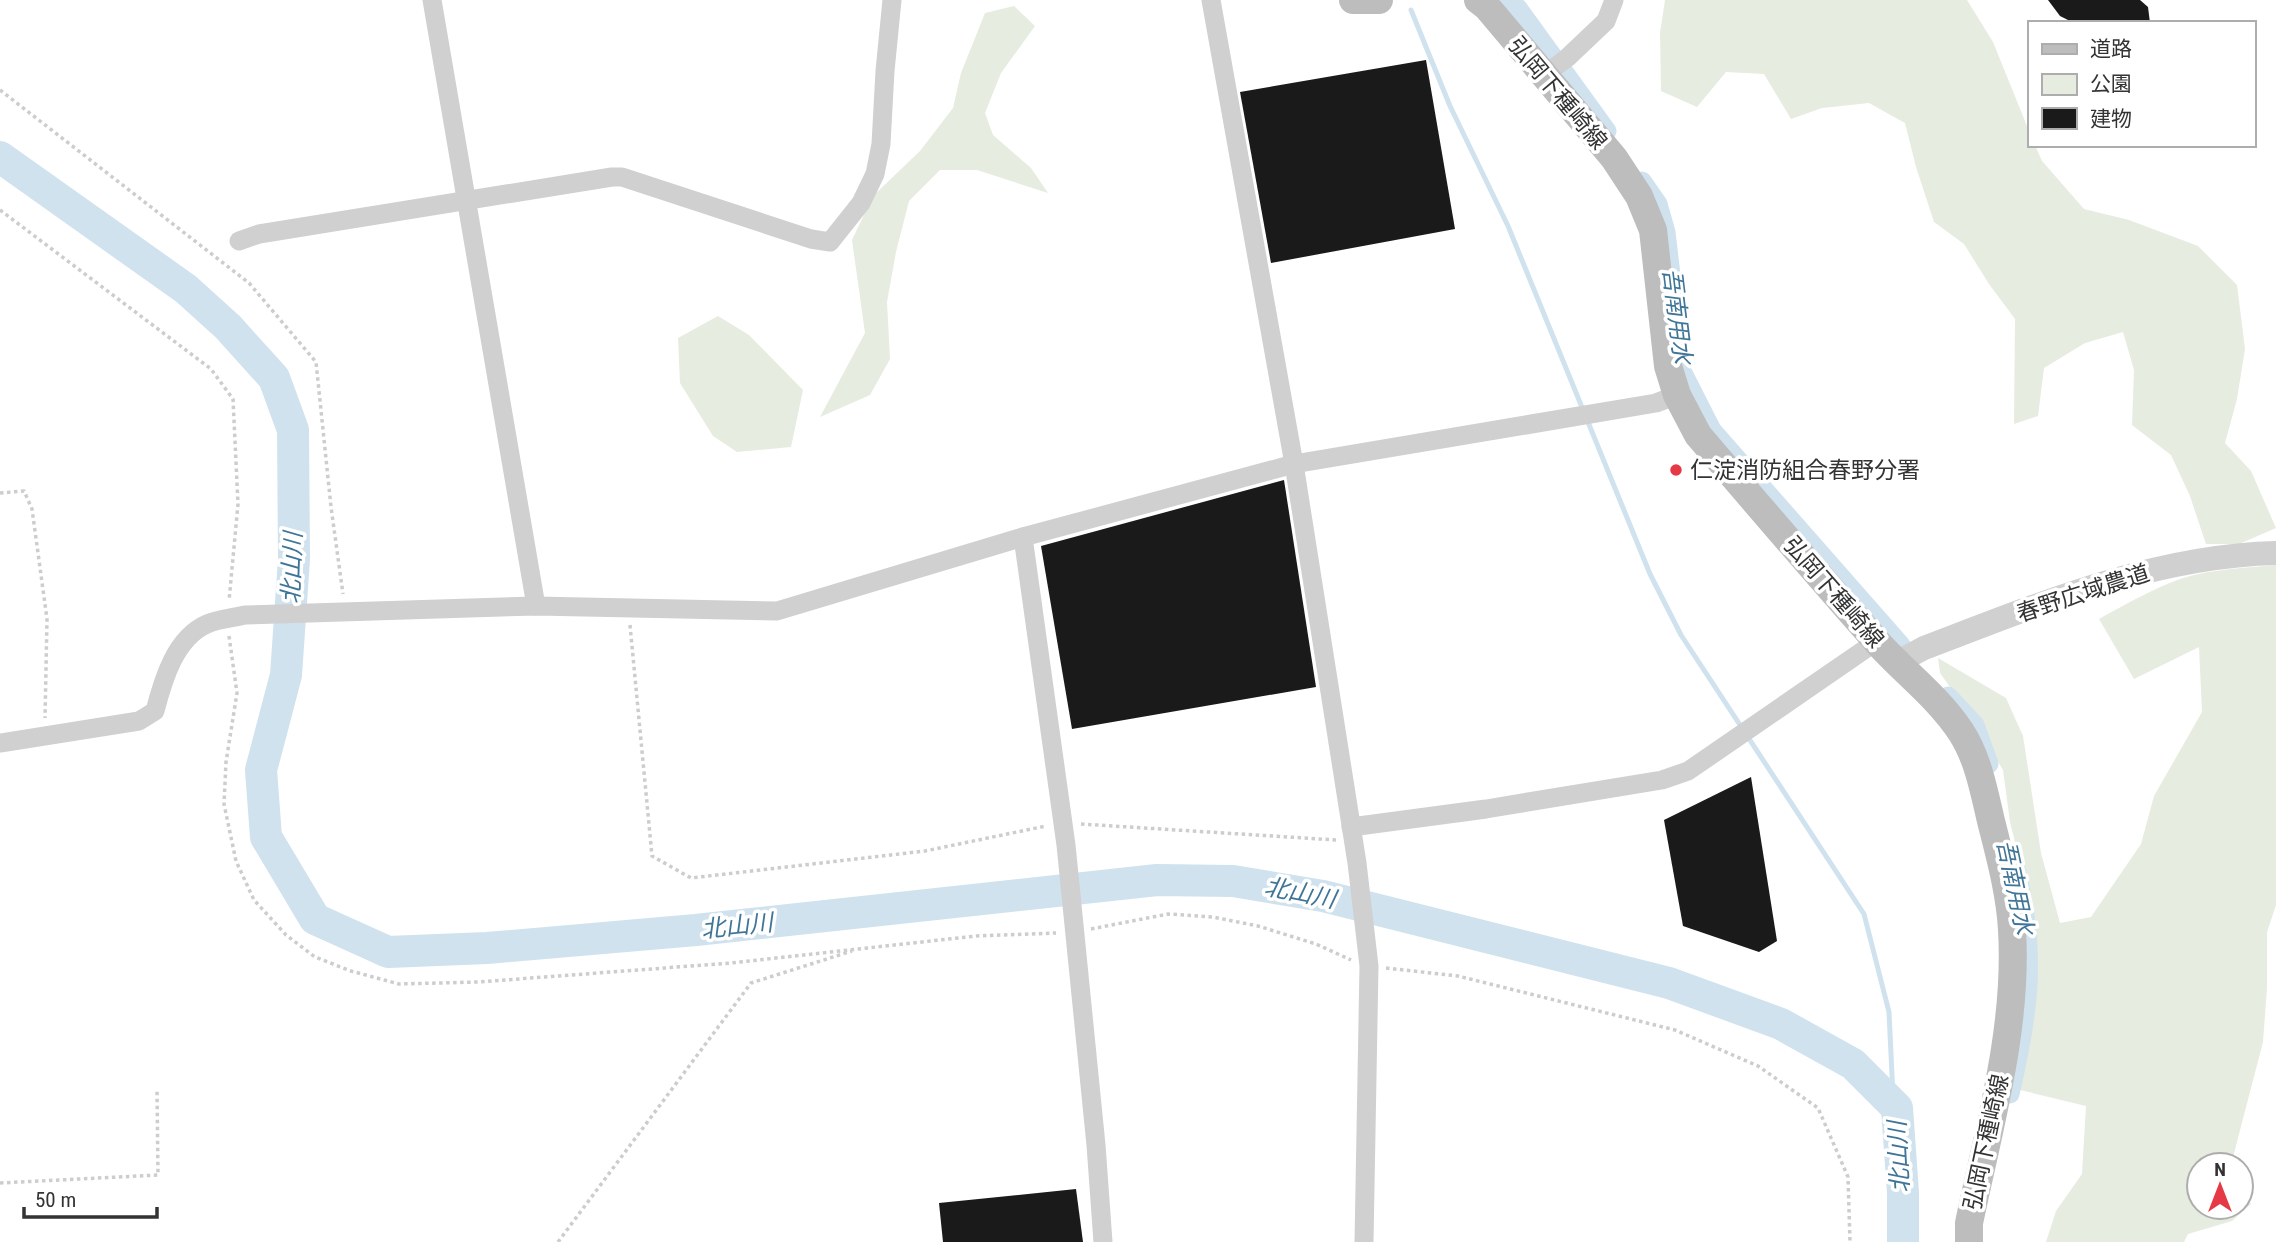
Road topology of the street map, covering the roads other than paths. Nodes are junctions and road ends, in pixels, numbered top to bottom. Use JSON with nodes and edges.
{"nodes":[{"id":1,"x":432,"y":0,"type":"edge"},
{"id":2,"x":892,"y":0,"type":"edge"},
{"id":3,"x":1211,"y":0,"type":"edge"},
{"id":4,"x":1353,"y":0,"type":"edge"},
{"id":5,"x":1379,"y":0,"type":"edge"},
{"id":6,"x":1478,"y":0,"type":"edge"},
{"id":7,"x":1614,"y":0,"type":"edge"},
{"id":8,"x":1546,"y":73,"type":"junction"},
{"id":9,"x":466,"y":202,"type":"junction"},
{"id":10,"x":239,"y":241,"type":"dead end"},
{"id":11,"x":1677,"y":395,"type":"junction"},
{"id":12,"x":1294,"y":464,"type":"junction"},
{"id":13,"x":1023,"y":537,"type":"junction"},
{"id":14,"x":2276,"y":553,"type":"edge"},
{"id":15,"x":536,"y":606,"type":"junction"},
{"id":16,"x":1877,"y":641,"type":"junction"},
{"id":17,"x":1898,"y":662,"type":"junction"},
{"id":18,"x":0,"y":743,"type":"edge"},
{"id":19,"x":1352,"y":835,"type":"junction"},
{"id":20,"x":1103,"y":1242,"type":"edge"},
{"id":21,"x":1364,"y":1242,"type":"edge"},
{"id":22,"x":1969,"y":1242,"type":"edge"}],
"edges":[{"from":1,"to":9,"type":"street"},
{"from":2,"to":9,"type":"street"},
{"from":3,"to":12,"type":"street"},
{"from":4,"to":5,"type":"main road"},
{"from":6,"to":8,"type":"main road","name":"弘岡下種崎線"},
{"from":7,"to":8,"type":"street"},
{"from":8,"to":11,"type":"main road","name":"弘岡下種崎線"},
{"from":9,"to":10,"type":"street"},
{"from":9,"to":15,"type":"street"},
{"from":11,"to":12,"type":"street"},
{"from":11,"to":16,"type":"main road","name":"弘岡下種崎線"},
{"from":12,"to":13,"type":"street"},
{"from":12,"to":19,"type":"street"},
{"from":13,"to":15,"type":"street"},
{"from":13,"to":20,"type":"street"},
{"from":14,"to":17,"type":"street","name":"春野広域農道"},
{"from":15,"to":18,"type":"street"},
{"from":16,"to":17,"type":"main road","name":"弘岡下種崎線"},
{"from":16,"to":19,"type":"street"},
{"from":17,"to":22,"type":"main road","name":"弘岡下種崎線"},
{"from":19,"to":21,"type":"street"}]}
